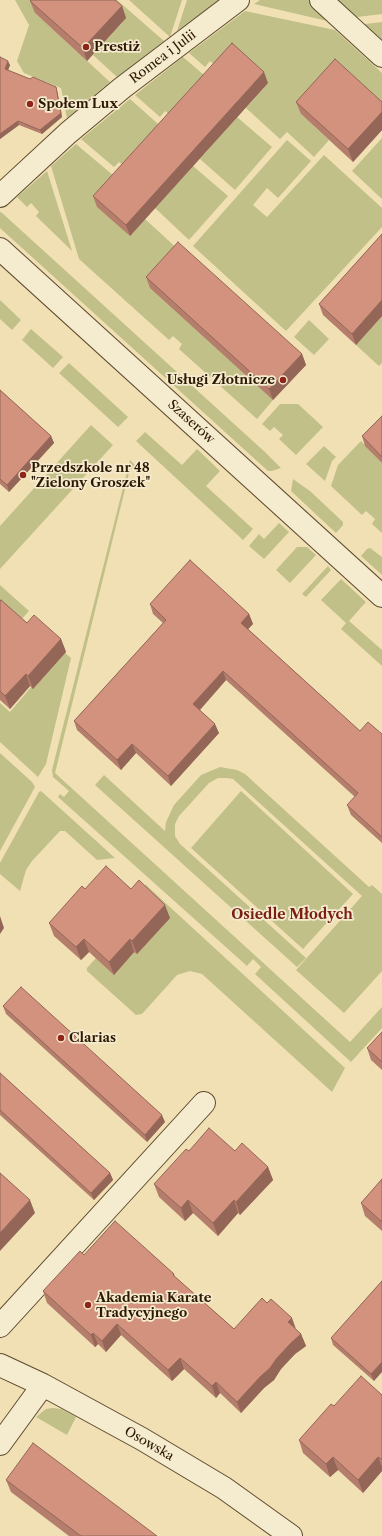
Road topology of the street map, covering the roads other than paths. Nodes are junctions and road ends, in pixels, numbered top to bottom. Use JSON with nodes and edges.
{"nodes":[{"id":1,"x":238,"y":0,"type":"edge"},
{"id":2,"x":321,"y":0,"type":"edge"},
{"id":3,"x":382,"y":56,"type":"edge"},
{"id":4,"x":0,"y":196,"type":"edge"},
{"id":5,"x":0,"y":249,"type":"edge"},
{"id":6,"x":382,"y":596,"type":"edge"},
{"id":7,"x":204,"y":1103,"type":"dead end"},
{"id":8,"x":0,"y":1326,"type":"edge"},
{"id":9,"x":0,"y":1365,"type":"edge"},
{"id":10,"x":43,"y":1385,"type":"junction"},
{"id":11,"x":0,"y":1444,"type":"edge"},
{"id":12,"x":292,"y":1536,"type":"edge"}],
"edges":[{"from":1,"to":4,"type":"street","name":"Romea i Julii"},
{"from":2,"to":3,"type":"street"},
{"from":5,"to":6,"type":"street","name":"Szaserów"},
{"from":7,"to":8,"type":"street"},
{"from":9,"to":10,"type":"street","name":"Osowska"},
{"from":10,"to":11,"type":"street"},
{"from":10,"to":12,"type":"street","name":"Osowska"}]}
